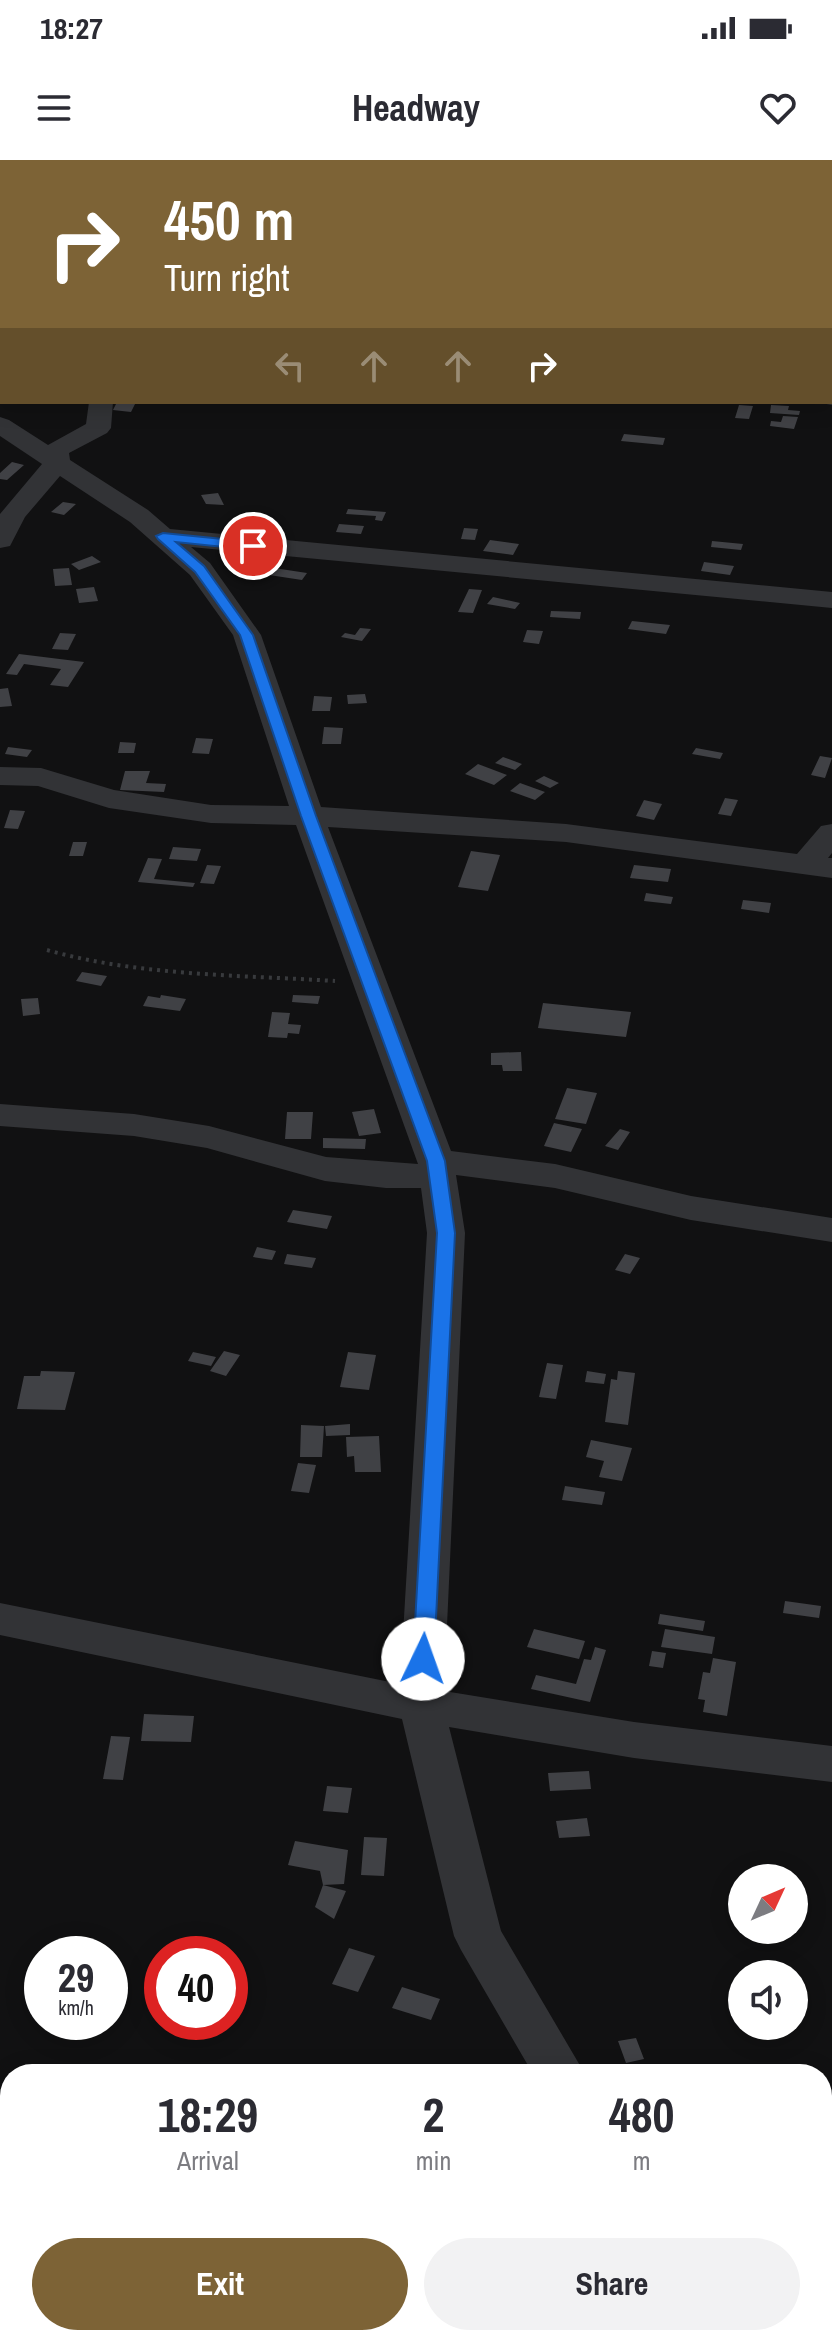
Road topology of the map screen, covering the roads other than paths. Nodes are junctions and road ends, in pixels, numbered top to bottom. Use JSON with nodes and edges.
{"nodes":[{"id":1,"x":101,"y":404,"type":"edge"},
{"id":2,"x":0,"y":425,"type":"edge"},
{"id":3,"x":58,"y":462,"type":"junction"},
{"id":4,"x":163,"y":536,"type":"junction"},
{"id":5,"x":0,"y":540,"type":"edge"},
{"id":6,"x":832,"y":600,"type":"edge"},
{"id":7,"x":0,"y":776,"type":"edge"},
{"id":8,"x":308,"y":816,"type":"junction"},
{"id":9,"x":832,"y":833,"type":"edge"},
{"id":10,"x":819,"y":866,"type":"edge"},
{"id":11,"x":0,"y":1115,"type":"edge"},
{"id":12,"x":437,"y":1168,"type":"junction"},
{"id":13,"x":832,"y":1230,"type":"edge"},
{"id":14,"x":0,"y":1619,"type":"edge"},
{"id":15,"x":421,"y":1705,"type":"junction"},
{"id":16,"x":832,"y":1764,"type":"edge"},
{"id":17,"x":554,"y":2064,"type":"edge"}],
"edges":[{"from":1,"to":3,"type":"street"},
{"from":2,"to":3,"type":"street"},
{"from":3,"to":4,"type":"street"},
{"from":3,"to":5,"type":"street"},
{"from":4,"to":6,"type":"street"},
{"from":4,"to":8,"type":"street"},
{"from":7,"to":8,"type":"street"},
{"from":8,"to":10,"type":"street"},
{"from":8,"to":12,"type":"street"},
{"from":9,"to":10,"type":"street"},
{"from":11,"to":12,"type":"street"},
{"from":12,"to":13,"type":"street"},
{"from":12,"to":15,"type":"street"},
{"from":14,"to":15,"type":"street"},
{"from":15,"to":16,"type":"street"},
{"from":15,"to":17,"type":"street"}]}
